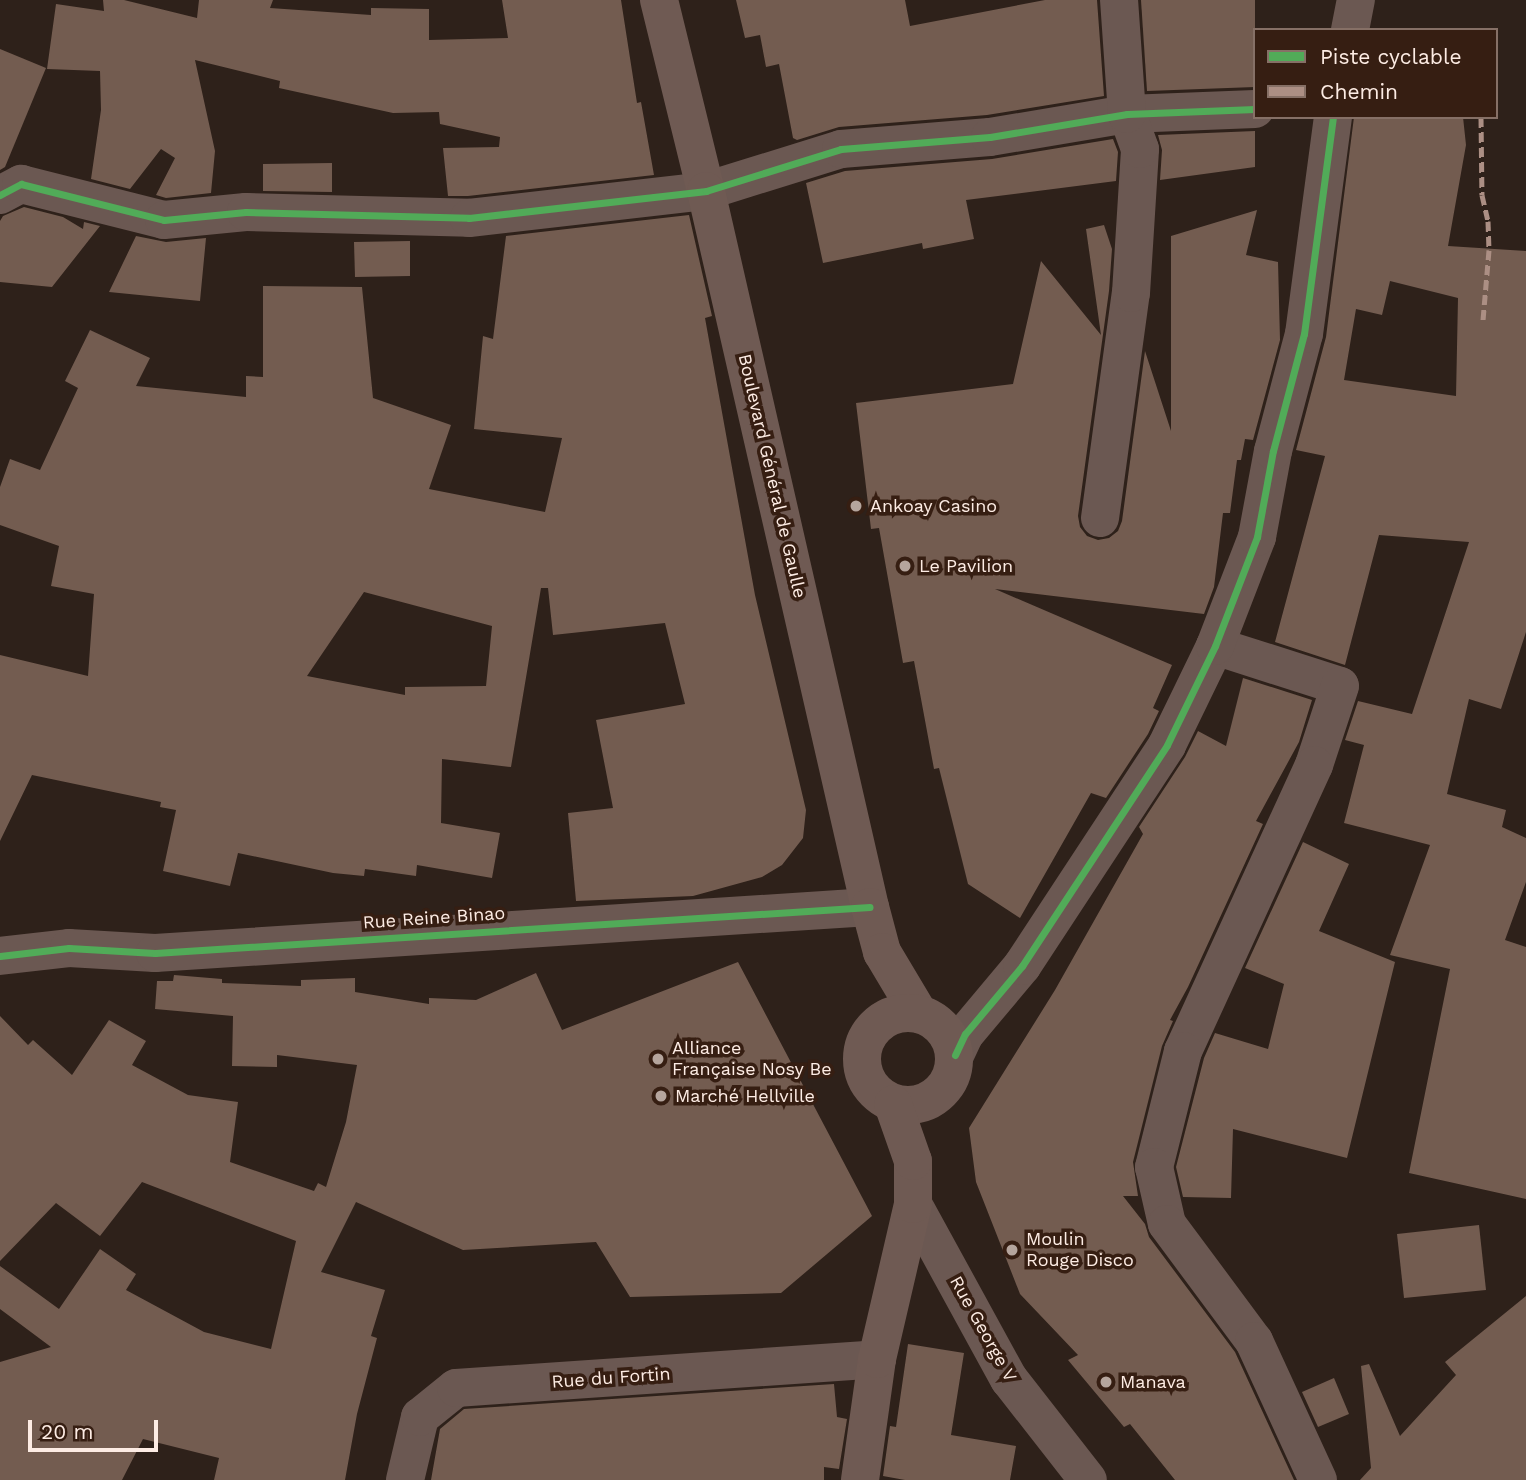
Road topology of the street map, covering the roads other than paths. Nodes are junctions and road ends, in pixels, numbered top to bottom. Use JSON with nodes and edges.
{"nodes":[{"id":1,"x":659,"y":0,"type":"edge"},
{"id":2,"x":1118,"y":0,"type":"edge"},
{"id":3,"x":1356,"y":0,"type":"edge"},
{"id":4,"x":1350,"y":28,"type":"edge"},
{"id":5,"x":1253,"y":109,"type":"edge"},
{"id":6,"x":1127,"y":114,"type":"junction"},
{"id":7,"x":1333,"y":119,"type":"edge"},
{"id":8,"x":706,"y":191,"type":"junction"},
{"id":9,"x":0,"y":195,"type":"edge"},
{"id":10,"x":1100,"y":518,"type":"dead end"},
{"id":11,"x":1215,"y":646,"type":"junction"},
{"id":12,"x":870,"y":907,"type":"junction"},
{"id":13,"x":882,"y":952,"type":"junction"},
{"id":14,"x":0,"y":956,"type":"edge"},
{"id":15,"x":919,"y":1014,"type":"junction"},
{"id":16,"x":878,"y":1023,"type":"junction"},
{"id":17,"x":955,"y":1055,"type":"junction"},
{"id":18,"x":938,"y":1096,"type":"junction"},
{"id":19,"x":893,"y":1104,"type":"junction"},
{"id":20,"x":913,"y":1161,"type":"junction"},
{"id":21,"x":914,"y":1204,"type":"junction"},
{"id":22,"x":877,"y":1359,"type":"junction"},
{"id":23,"x":405,"y":1480,"type":"edge"},
{"id":24,"x":860,"y":1480,"type":"edge"},
{"id":25,"x":1088,"y":1480,"type":"edge"},
{"id":26,"x":1318,"y":1480,"type":"edge"}],
"edges":[{"from":1,"to":8,"type":"main road","name":"Boulevard Général de Gaulle"},
{"from":2,"to":6,"type":"street"},
{"from":3,"to":4,"type":"street"},
{"from":5,"to":6,"type":"street"},
{"from":6,"to":8,"type":"street"},
{"from":6,"to":10,"type":"street"},
{"from":7,"to":11,"type":"street"},
{"from":8,"to":9,"type":"street"},
{"from":8,"to":12,"type":"main road","name":"Boulevard Général de Gaulle"},
{"from":11,"to":17,"type":"street"},
{"from":11,"to":26,"type":"street"},
{"from":12,"to":13,"type":"main road","name":"Boulevard Général de Gaulle"},
{"from":12,"to":14,"type":"street","name":"Rue Reine Binao"},
{"from":13,"to":15,"type":"main road","name":"Boulevard Général de Gaulle"},
{"from":13,"to":16,"type":"main road","name":"Boulevard Général de Gaulle"},
{"from":15,"to":16,"type":"main road"},
{"from":15,"to":17,"type":"main road"},
{"from":16,"to":19,"type":"main road"},
{"from":17,"to":18,"type":"main road"},
{"from":18,"to":19,"type":"main road"},
{"from":18,"to":20,"type":"main road"},
{"from":19,"to":20,"type":"main road"},
{"from":20,"to":21,"type":"main road"},
{"from":21,"to":22,"type":"main road"},
{"from":21,"to":25,"type":"street","name":"Rue George V"},
{"from":22,"to":23,"type":"street","name":"Rue du Fortin"},
{"from":22,"to":24,"type":"main road"}]}
